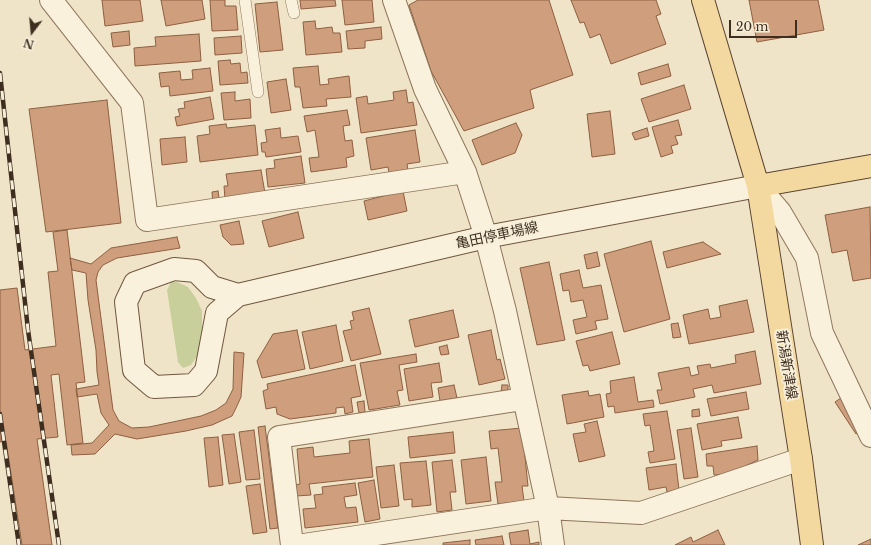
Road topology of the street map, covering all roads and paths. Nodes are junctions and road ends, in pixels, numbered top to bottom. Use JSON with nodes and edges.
{"nodes":[{"id":1,"x":51,"y":0,"type":"edge"},
{"id":2,"x":245,"y":0,"type":"edge"},
{"id":3,"x":291,"y":0,"type":"edge"},
{"id":4,"x":394,"y":0,"type":"edge"},
{"id":5,"x":703,"y":0,"type":"edge"},
{"id":6,"x":294,"y":13,"type":"dead end"},
{"id":7,"x":258,"y":92,"type":"dead end"},
{"id":8,"x":871,"y":166,"type":"edge"},
{"id":9,"x":465,"y":172,"type":"junction"},
{"id":10,"x":758,"y":186,"type":"junction"},
{"id":11,"x":486,"y":237,"type":"junction"},
{"id":12,"x":238,"y":295,"type":"junction"},
{"id":13,"x":523,"y":399,"type":"junction"},
{"id":14,"x":871,"y":436,"type":"edge"},
{"id":15,"x":801,"y":459,"type":"junction"},
{"id":16,"x":548,"y":508,"type":"junction"},
{"id":17,"x":292,"y":545,"type":"edge"},
{"id":18,"x":304,"y":545,"type":"edge"},
{"id":19,"x":553,"y":545,"type":"edge"},
{"id":20,"x":812,"y":545,"type":"edge"}],
"edges":[{"from":1,"to":9,"type":"street"},
{"from":2,"to":7,"type":"lane"},
{"from":3,"to":6,"type":"lane"},
{"from":4,"to":9,"type":"street"},
{"from":5,"to":10,"type":"main road","name":"新潟新津線"},
{"from":8,"to":10,"type":"main road"},
{"from":9,"to":11,"type":"street"},
{"from":10,"to":11,"type":"street","name":"亀田停車場線"},
{"from":10,"to":14,"type":"street"},
{"from":10,"to":15,"type":"main road","name":"新潟新津線"},
{"from":11,"to":12,"type":"street","name":"亀田停車場線"},
{"from":11,"to":13,"type":"street"},
{"from":12,"to":12,"type":"street","name":"亀田停車場線"},
{"from":13,"to":16,"type":"street"},
{"from":13,"to":17,"type":"street"},
{"from":15,"to":16,"type":"street"},
{"from":15,"to":20,"type":"main road","name":"新潟新津線"},
{"from":16,"to":18,"type":"street"},
{"from":16,"to":19,"type":"street"}]}
